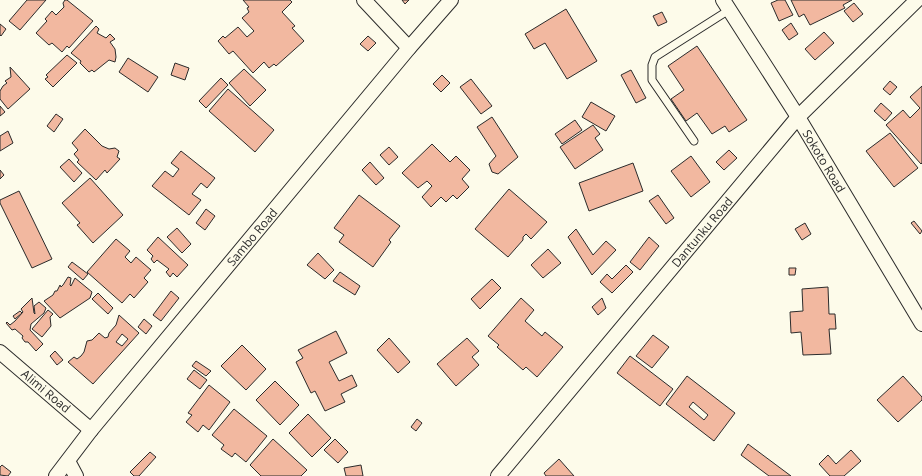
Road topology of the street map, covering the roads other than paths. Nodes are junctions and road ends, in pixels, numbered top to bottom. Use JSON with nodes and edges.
{"nodes":[{"id":1,"x":364,"y":0,"type":"edge"},
{"id":2,"x":451,"y":0,"type":"edge"},
{"id":3,"x":918,"y":0,"type":"edge"},
{"id":4,"x":726,"y":5,"type":"edge"},
{"id":5,"x":409,"y":48,"type":"junction"},
{"id":6,"x":798,"y":117,"type":"junction"},
{"id":7,"x":694,"y":141,"type":"dead end"},
{"id":8,"x":922,"y":324,"type":"edge"},
{"id":9,"x":0,"y":352,"type":"edge"},
{"id":10,"x":91,"y":430,"type":"junction"},
{"id":11,"x":68,"y":462,"type":"junction"},
{"id":12,"x":56,"y":476,"type":"edge"},
{"id":13,"x":76,"y":476,"type":"edge"},
{"id":14,"x":498,"y":476,"type":"edge"}],
"edges":[{"from":1,"to":5,"type":"street"},
{"from":2,"to":5,"type":"street","name":"Sambo Road"},
{"from":3,"to":6,"type":"street","name":"Dantunku Road"},
{"from":4,"to":6,"type":"street","name":"Sokoto Road"},
{"from":4,"to":7,"type":"lane"},
{"from":5,"to":10,"type":"street","name":"Sambo Road"},
{"from":6,"to":8,"type":"street","name":"Sokoto Road"},
{"from":6,"to":14,"type":"street","name":"Dantunku Road"},
{"from":9,"to":10,"type":"street","name":"Alimi Road"},
{"from":10,"to":11,"type":"street","name":"Sambo Road"},
{"from":11,"to":12,"type":"street","name":"Sambo Road"},
{"from":11,"to":13,"type":"street"}]}
